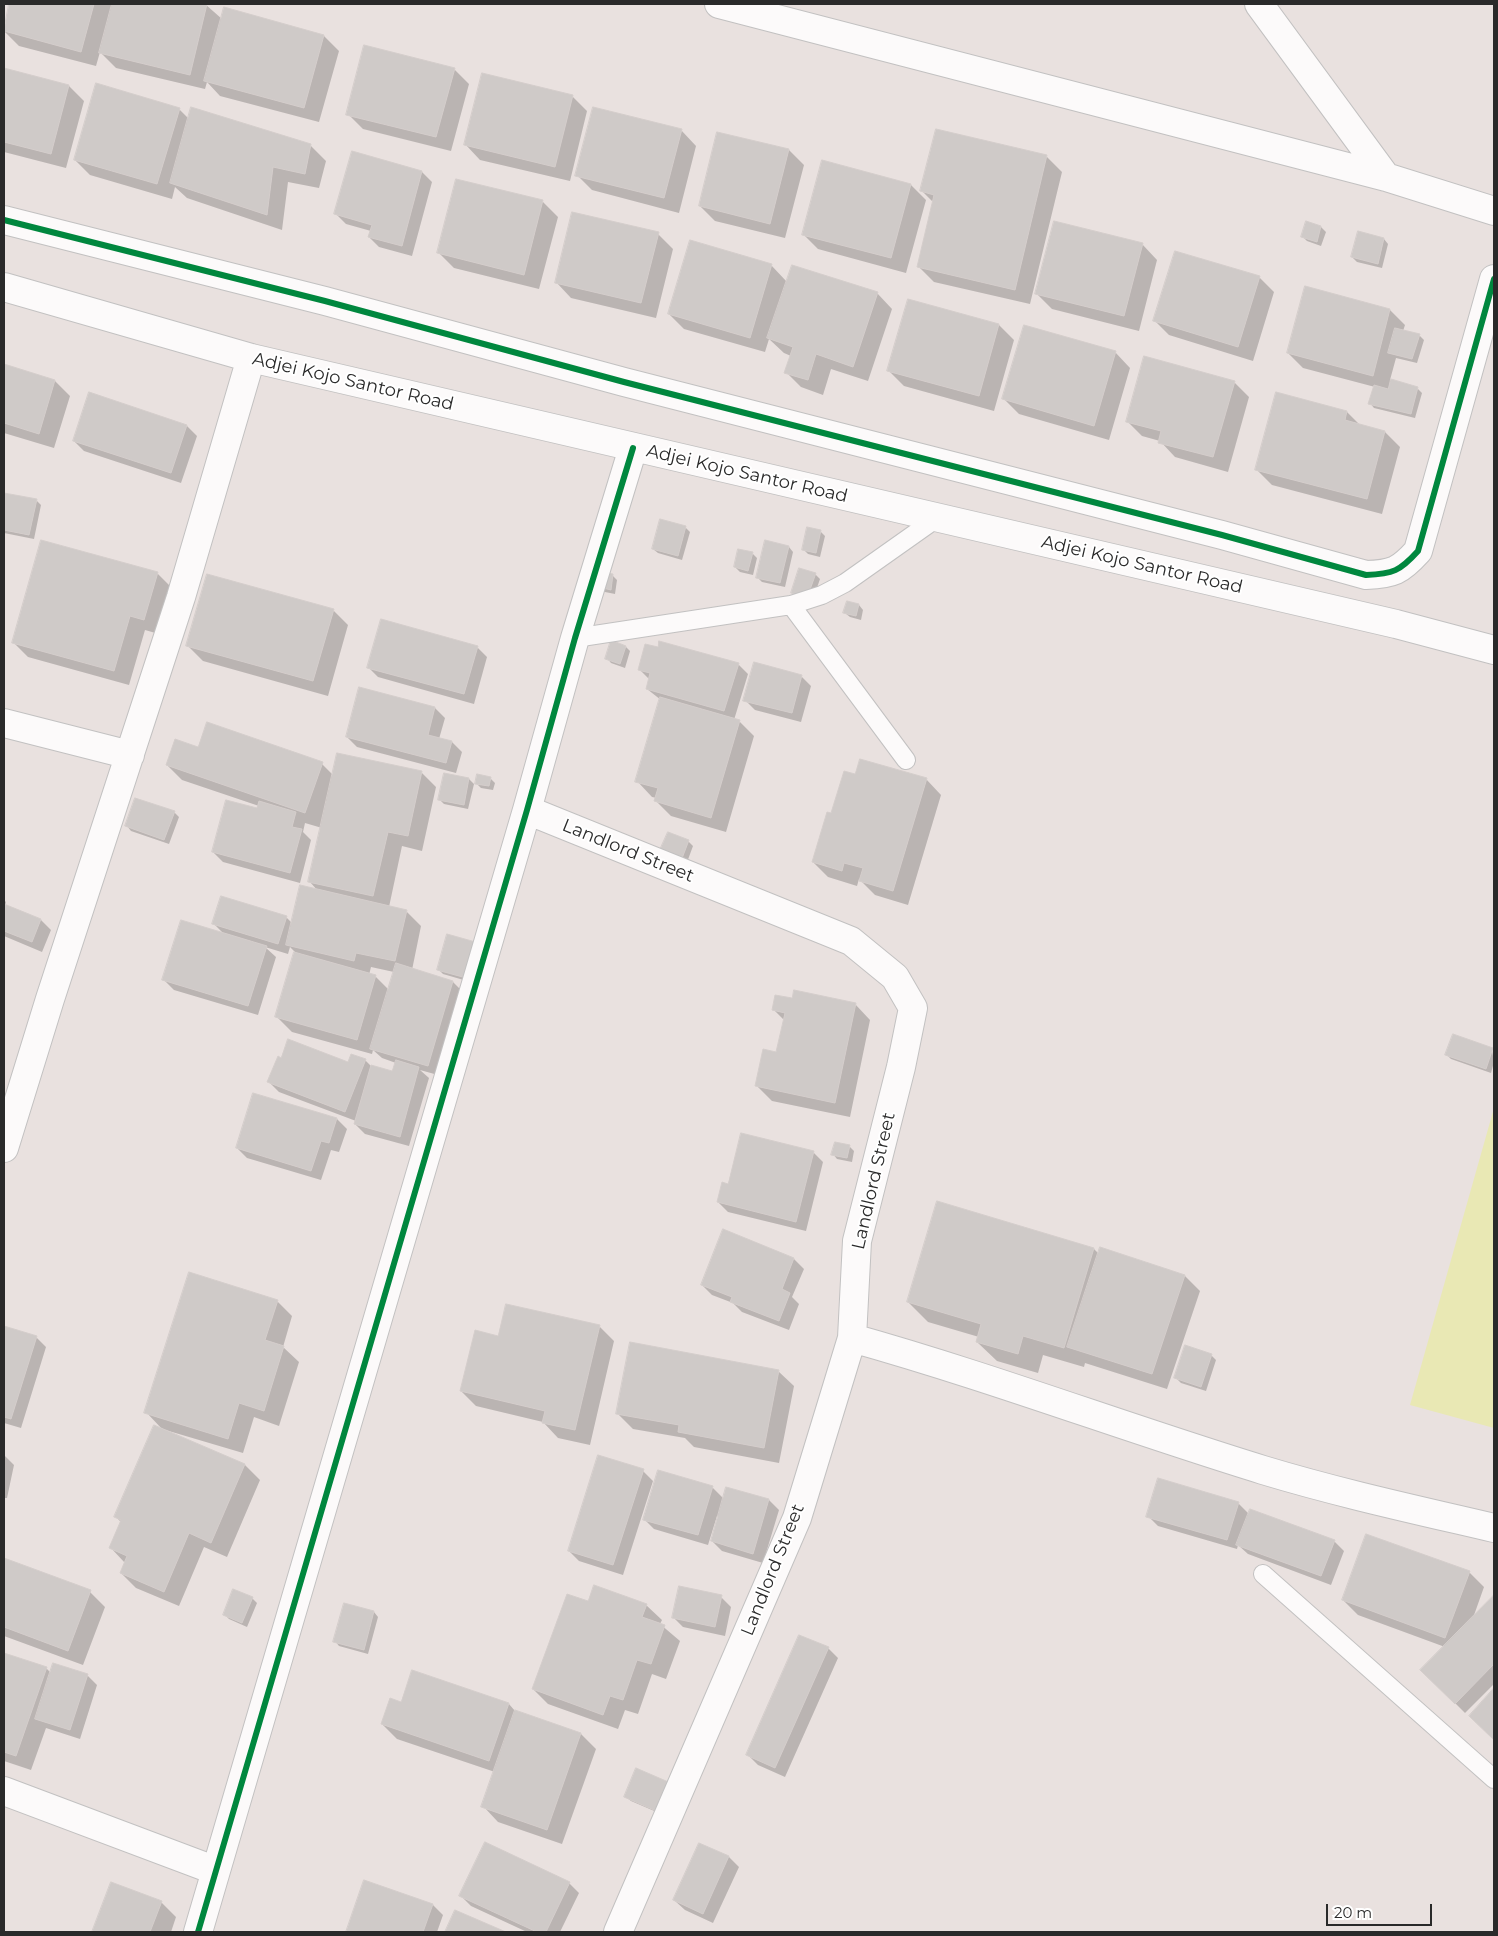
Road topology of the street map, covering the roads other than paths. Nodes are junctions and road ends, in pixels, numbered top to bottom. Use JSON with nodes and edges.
{"nodes":[{"id":1,"x":719,"y":4,"type":"edge"},
{"id":2,"x":1259,"y":4,"type":"edge"},
{"id":3,"x":1386,"y":177,"type":"junction"},
{"id":4,"x":1494,"y":212,"type":"edge"},
{"id":5,"x":4,"y":220,"type":"edge"},
{"id":6,"x":1494,"y":279,"type":"edge"},
{"id":7,"x":4,"y":286,"type":"edge"},
{"id":8,"x":251,"y":358,"type":"junction"},
{"id":9,"x":633,"y":448,"type":"junction"},
{"id":10,"x":937,"y":518,"type":"junction"},
{"id":11,"x":791,"y":606,"type":"junction"},
{"id":12,"x":575,"y":638,"type":"junction"},
{"id":13,"x":1494,"y":650,"type":"edge"},
{"id":14,"x":4,"y":724,"type":"edge"},
{"id":15,"x":130,"y":755,"type":"junction"},
{"id":16,"x":906,"y":760,"type":"dead end"},
{"id":17,"x":527,"y":810,"type":"junction"},
{"id":18,"x":4,"y":1148,"type":"edge"},
{"id":19,"x":852,"y":1338,"type":"junction"},
{"id":20,"x":1494,"y":1528,"type":"edge"},
{"id":21,"x":1263,"y":1574,"type":"dead end"},
{"id":22,"x":1494,"y":1779,"type":"edge"},
{"id":23,"x":4,"y":1792,"type":"edge"},
{"id":24,"x":214,"y":1870,"type":"junction"},
{"id":25,"x":198,"y":1932,"type":"edge"},
{"id":26,"x":618,"y":1932,"type":"edge"}],
"edges":[{"from":1,"to":3,"type":"street"},
{"from":2,"to":3,"type":"street"},
{"from":3,"to":4,"type":"street"},
{"from":5,"to":6,"type":"street"},
{"from":7,"to":8,"type":"street","name":"Adjei Kojo Santor Road"},
{"from":8,"to":9,"type":"street","name":"Adjei Kojo Santor Road"},
{"from":8,"to":15,"type":"street"},
{"from":9,"to":10,"type":"street","name":"Adjei Kojo Santor Road"},
{"from":9,"to":12,"type":"street"},
{"from":10,"to":11,"type":"lane"},
{"from":10,"to":13,"type":"street","name":"Adjei Kojo Santor Road"},
{"from":11,"to":12,"type":"lane"},
{"from":11,"to":16,"type":"lane"},
{"from":12,"to":17,"type":"street"},
{"from":14,"to":15,"type":"street"},
{"from":15,"to":18,"type":"street"},
{"from":17,"to":19,"type":"street","name":"Landlord Street"},
{"from":17,"to":24,"type":"street"},
{"from":19,"to":20,"type":"street"},
{"from":19,"to":26,"type":"street","name":"Landlord Street"},
{"from":21,"to":22,"type":"lane"},
{"from":23,"to":24,"type":"street"},
{"from":24,"to":25,"type":"street"}]}
